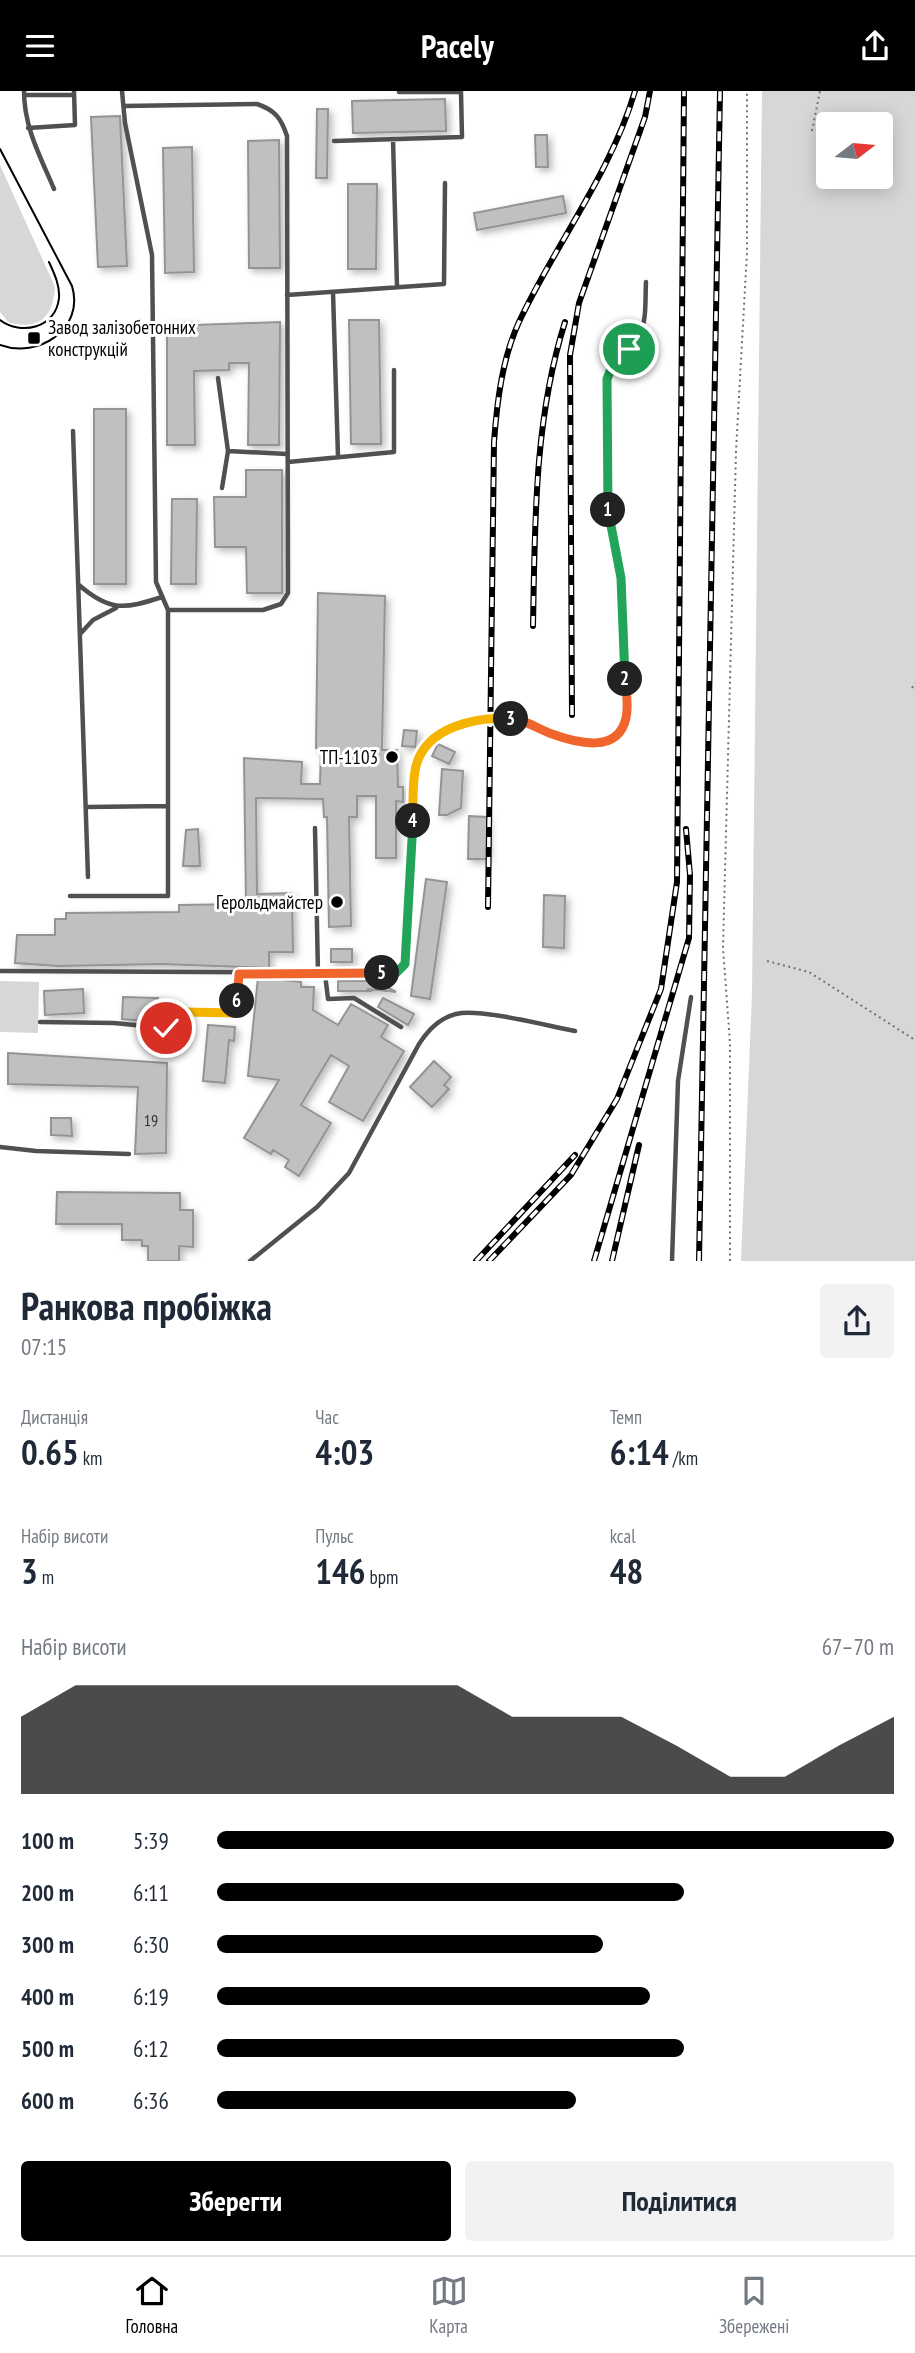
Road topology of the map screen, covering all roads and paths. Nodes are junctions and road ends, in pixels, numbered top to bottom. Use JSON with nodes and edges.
{"nodes":[{"id":1,"x":122,"y":91,"type":"edge"},
{"id":2,"x":747,"y":91,"type":"edge"},
{"id":3,"x":820,"y":91,"type":"edge"},
{"id":4,"x":399,"y":92,"type":"edge"},
{"id":5,"x":24,"y":93,"type":"edge"},
{"id":6,"x":74,"y":93,"type":"edge"},
{"id":7,"x":124,"y":107,"type":"junction"},
{"id":8,"x":28,"y":128,"type":"junction"},
{"id":9,"x":811,"y":131,"type":"dead end"},
{"id":10,"x":393,"y":139,"type":"junction"},
{"id":11,"x":334,"y":141,"type":"dead end"},
{"id":12,"x":445,"y":183,"type":"dead end"},
{"id":13,"x":54,"y":189,"type":"dead end"},
{"id":14,"x":646,"y":282,"type":"dead end"},
{"id":15,"x":397,"y":287,"type":"junction"},
{"id":16,"x":333,"y":292,"type":"junction"},
{"id":17,"x":287,"y":295,"type":"junction"},
{"id":18,"x":394,"y":370,"type":"dead end"},
{"id":19,"x":218,"y":378,"type":"dead end"},
{"id":20,"x":74,"y":431,"type":"dead end"},
{"id":21,"x":228,"y":451,"type":"junction"},
{"id":22,"x":287,"y":454,"type":"junction"},
{"id":23,"x":338,"y":457,"type":"junction"},
{"id":24,"x":287,"y":462,"type":"junction"},
{"id":25,"x":222,"y":488,"type":"dead end"},
{"id":26,"x":78,"y":585,"type":"junction"},
{"id":27,"x":162,"y":597,"type":"junction"},
{"id":28,"x":117,"y":608,"type":"junction"},
{"id":29,"x":168,"y":611,"type":"junction"},
{"id":30,"x":80,"y":633,"type":"junction"},
{"id":31,"x":915,"y":683,"type":"edge"},
{"id":32,"x":912,"y":688,"type":"dead end"},
{"id":33,"x":168,"y":806,"type":"junction"},
{"id":34,"x":88,"y":807,"type":"junction"},
{"id":35,"x":315,"y":828,"type":"dead end"},
{"id":36,"x":88,"y":877,"type":"dead end"},
{"id":37,"x":70,"y":895,"type":"dead end"},
{"id":38,"x":767,"y":961,"type":"dead end"},
{"id":39,"x":0,"y":971,"type":"edge"},
{"id":40,"x":239,"y":974,"type":"junction"},
{"id":41,"x":318,"y":974,"type":"junction"},
{"id":42,"x":325,"y":974,"type":"junction"},
{"id":43,"x":691,"y":997,"type":"dead end"},
{"id":44,"x":40,"y":1022,"type":"dead end"},
{"id":45,"x":401,"y":1027,"type":"dead end"},
{"id":46,"x":575,"y":1031,"type":"dead end"},
{"id":47,"x":915,"y":1040,"type":"edge"},
{"id":48,"x":0,"y":1146,"type":"edge"},
{"id":49,"x":129,"y":1154,"type":"dead end"},
{"id":50,"x":250,"y":1261,"type":"edge"},
{"id":51,"x":672,"y":1261,"type":"edge"},
{"id":52,"x":730,"y":1261,"type":"edge"}],
"edges":[{"from":1,"to":7,"type":"lane"},
{"from":2,"to":52,"type":"path"},
{"from":3,"to":9,"type":"path"},
{"from":4,"to":10,"type":"lane"},
{"from":5,"to":6,"type":"lane"},
{"from":5,"to":8,"type":"lane"},
{"from":6,"to":8,"type":"lane"},
{"from":7,"to":17,"type":"lane"},
{"from":7,"to":27,"type":"lane"},
{"from":8,"to":13,"type":"lane"},
{"from":10,"to":11,"type":"lane"},
{"from":10,"to":15,"type":"lane"},
{"from":12,"to":15,"type":"lane"},
{"from":14,"to":42,"type":"lane"},
{"from":15,"to":16,"type":"lane"},
{"from":16,"to":17,"type":"lane"},
{"from":16,"to":23,"type":"lane"},
{"from":17,"to":22,"type":"lane"},
{"from":18,"to":23,"type":"lane"},
{"from":19,"to":21,"type":"lane"},
{"from":20,"to":26,"type":"lane"},
{"from":21,"to":22,"type":"lane"},
{"from":21,"to":25,"type":"lane"},
{"from":22,"to":24,"type":"lane"},
{"from":23,"to":24,"type":"lane"},
{"from":24,"to":29,"type":"lane"},
{"from":26,"to":28,"type":"lane"},
{"from":26,"to":30,"type":"lane"},
{"from":27,"to":28,"type":"lane"},
{"from":27,"to":29,"type":"lane"},
{"from":28,"to":30,"type":"lane"},
{"from":29,"to":33,"type":"lane"},
{"from":30,"to":34,"type":"lane"},
{"from":31,"to":32,"type":"path"},
{"from":33,"to":34,"type":"lane"},
{"from":33,"to":37,"type":"lane"},
{"from":34,"to":36,"type":"lane"},
{"from":35,"to":41,"type":"lane"},
{"from":38,"to":47,"type":"path"},
{"from":39,"to":40,"type":"lane"},
{"from":40,"to":41,"type":"lane"},
{"from":40,"to":44,"type":"lane"},
{"from":41,"to":42,"type":"lane"},
{"from":42,"to":45,"type":"lane"},
{"from":43,"to":51,"type":"lane"},
{"from":46,"to":50,"type":"lane"},
{"from":48,"to":49,"type":"lane"}]}
